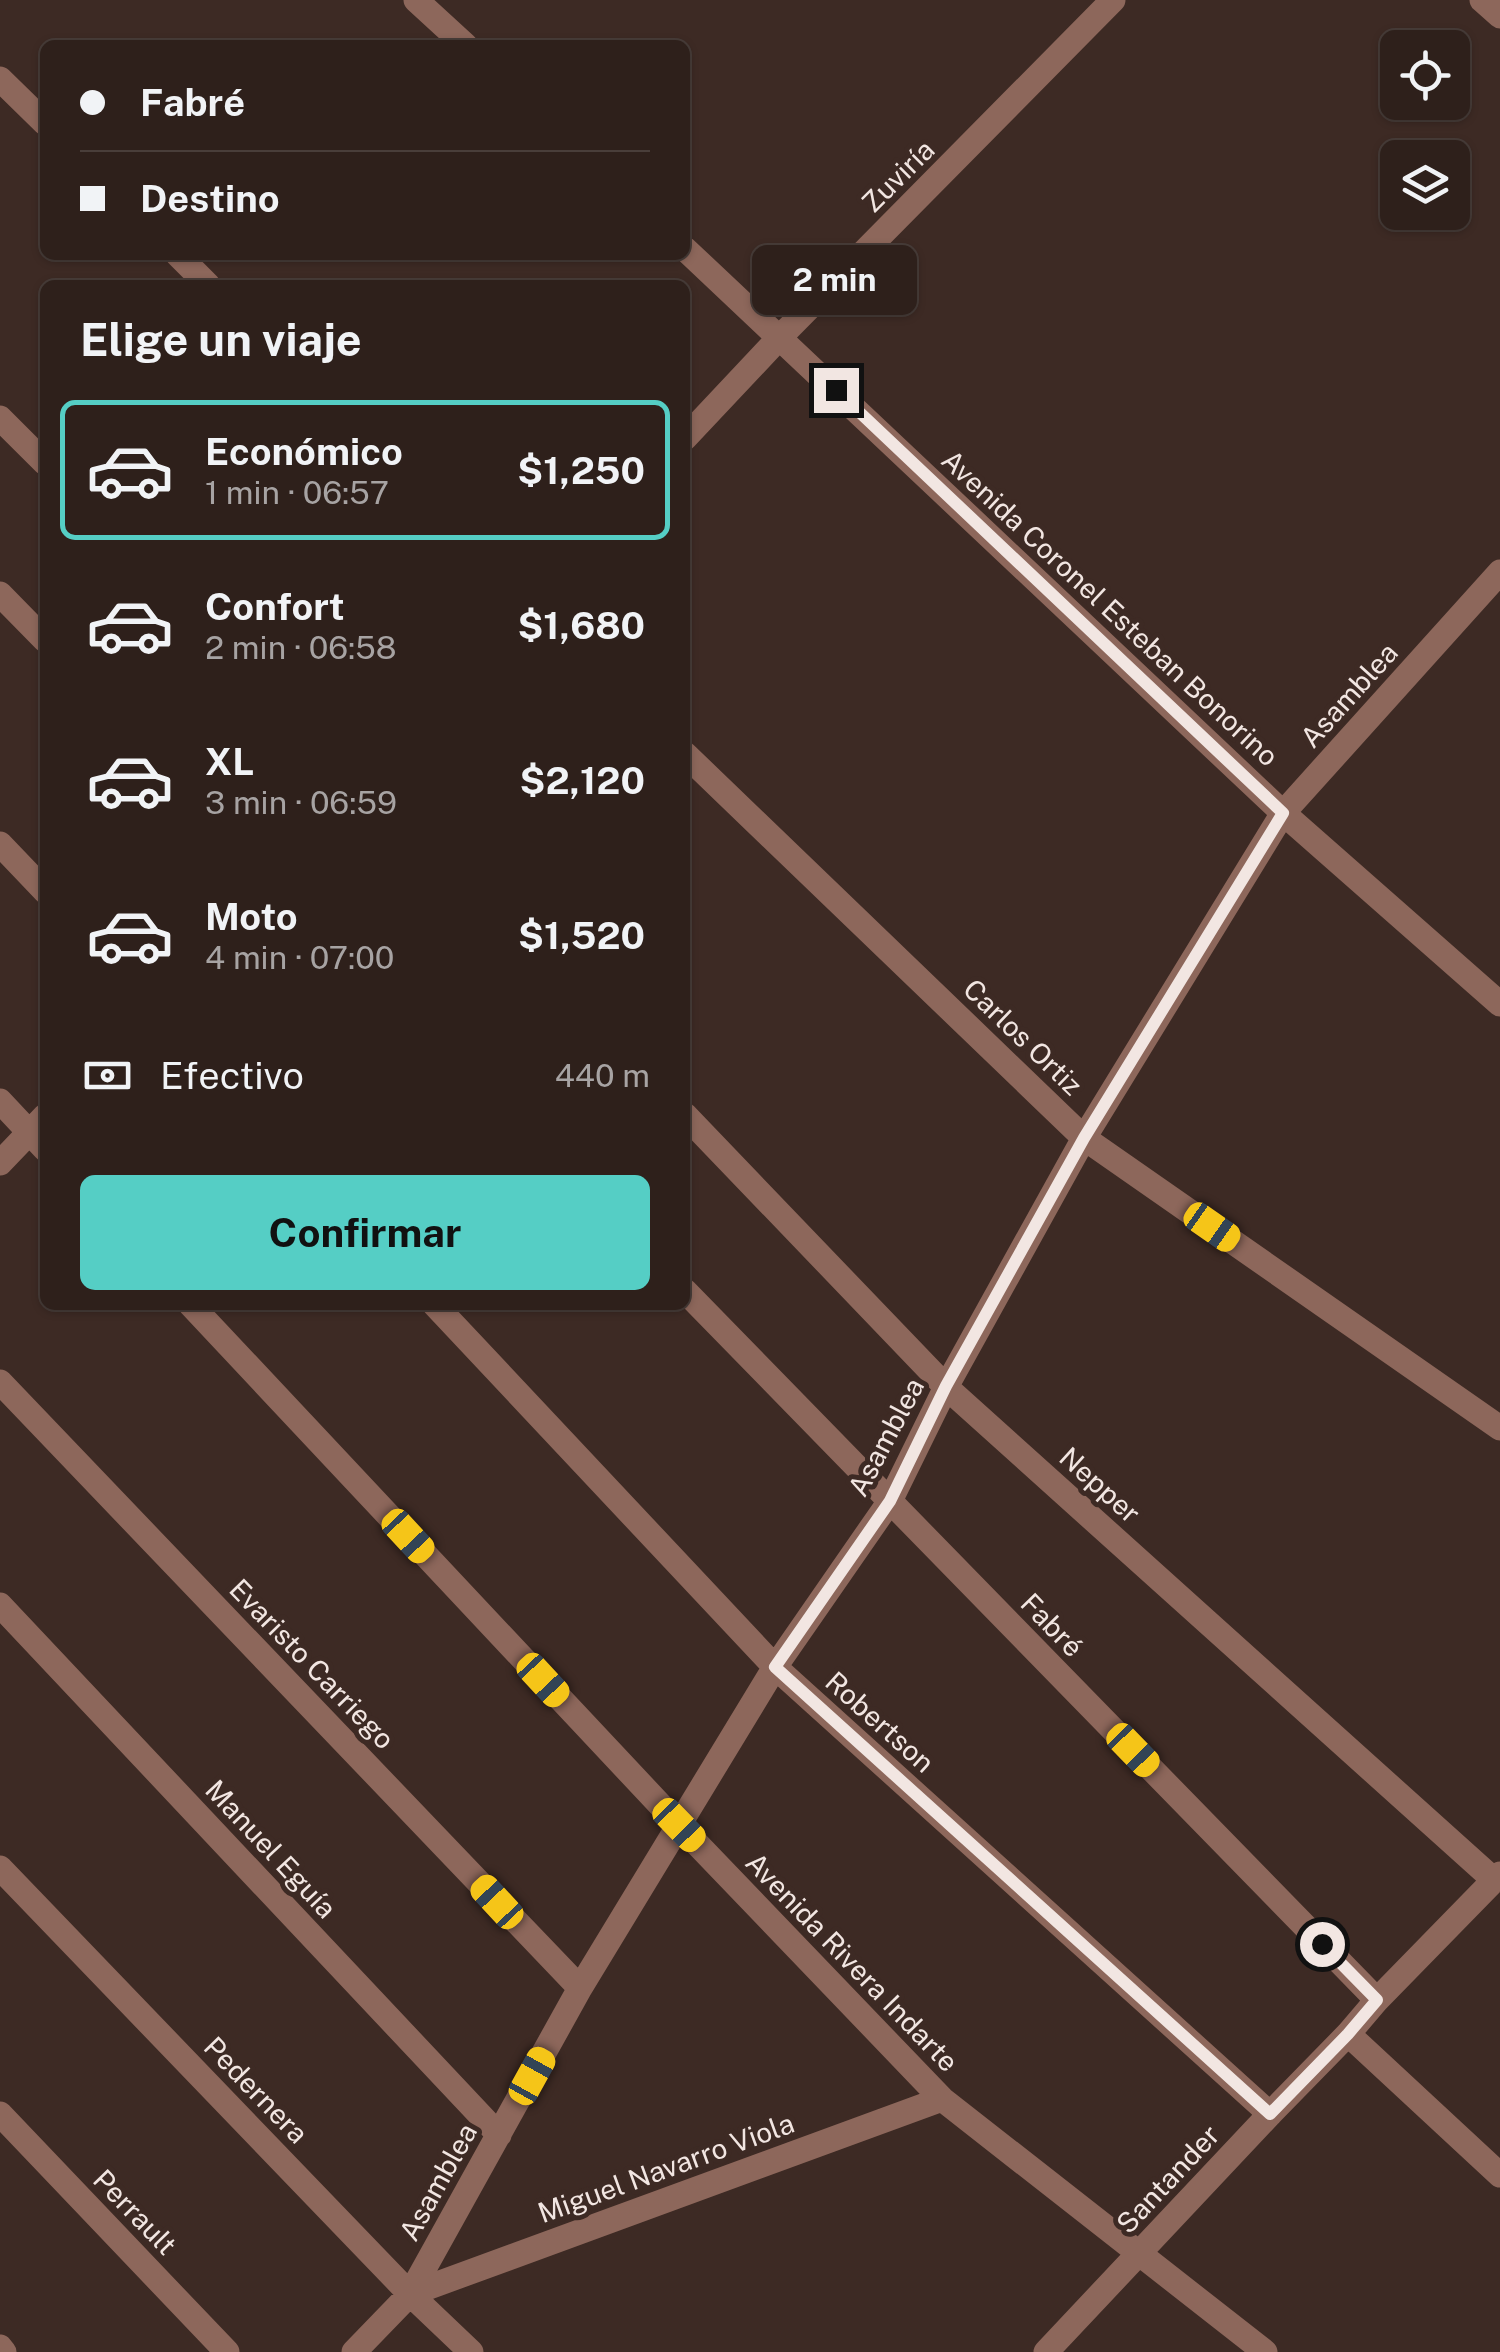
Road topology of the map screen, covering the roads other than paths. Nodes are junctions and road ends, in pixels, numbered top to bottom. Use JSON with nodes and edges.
{"nodes":[{"id":1,"x":416,"y":0,"type":"edge"},
{"id":2,"x":1113,"y":0,"type":"edge"},
{"id":3,"x":1482,"y":0,"type":"edge"},
{"id":4,"x":1500,"y":16,"type":"edge"},
{"id":5,"x":460,"y":40,"type":"edge"},
{"id":6,"x":0,"y":79,"type":"edge"},
{"id":7,"x":40,"y":119,"type":"edge"},
{"id":8,"x":690,"y":254,"type":"edge"},
{"id":9,"x":183,"y":260,"type":"edge"},
{"id":10,"x":203,"y":280,"type":"edge"},
{"id":11,"x":780,"y":338,"type":"junction"},
{"id":12,"x":0,"y":418,"type":"edge"},
{"id":13,"x":690,"y":433,"type":"edge"},
{"id":14,"x":40,"y":458,"type":"edge"},
{"id":15,"x":1500,"y":572,"type":"edge"},
{"id":16,"x":0,"y":594,"type":"edge"},
{"id":17,"x":40,"y":635,"type":"edge"},
{"id":18,"x":690,"y":759,"type":"edge"},
{"id":19,"x":1283,"y":813,"type":"junction"},
{"id":20,"x":0,"y":844,"type":"edge"},
{"id":21,"x":40,"y":886,"type":"edge"},
{"id":22,"x":1500,"y":1004,"type":"edge"},
{"id":23,"x":0,"y":1101,"type":"edge"},
{"id":24,"x":690,"y":1120,"type":"edge"},
{"id":25,"x":40,"y":1132,"type":"edge"},
{"id":26,"x":1084,"y":1138,"type":"junction"},
{"id":27,"x":0,"y":1163,"type":"edge"},
{"id":28,"x":690,"y":1296,"type":"edge"},
{"id":29,"x":196,"y":1310,"type":"edge"},
{"id":30,"x":439,"y":1310,"type":"edge"},
{"id":31,"x":0,"y":1382,"type":"edge"},
{"id":32,"x":946,"y":1386,"type":"junction"},
{"id":33,"x":1500,"y":1428,"type":"edge"},
{"id":34,"x":890,"y":1501,"type":"junction"},
{"id":35,"x":0,"y":1605,"type":"edge"},
{"id":36,"x":775,"y":1667,"type":"junction"},
{"id":37,"x":679,"y":1825,"type":"junction"},
{"id":38,"x":0,"y":1868,"type":"edge"},
{"id":39,"x":1497,"y":1878,"type":"edge"},
{"id":40,"x":580,"y":1988,"type":"junction"},
{"id":41,"x":1377,"y":2000,"type":"junction"},
{"id":42,"x":1348,"y":2034,"type":"junction"},
{"id":43,"x":942,"y":2099,"type":"junction"},
{"id":44,"x":0,"y":2114,"type":"edge"},
{"id":45,"x":1270,"y":2114,"type":"junction"},
{"id":46,"x":499,"y":2135,"type":"junction"},
{"id":47,"x":1500,"y":2176,"type":"edge"},
{"id":48,"x":1138,"y":2254,"type":"junction"},
{"id":49,"x":410,"y":2294,"type":"junction"},
{"id":50,"x":227,"y":2352,"type":"edge"},
{"id":51,"x":354,"y":2352,"type":"edge"},
{"id":52,"x":470,"y":2352,"type":"edge"},
{"id":53,"x":1046,"y":2352,"type":"edge"},
{"id":54,"x":1265,"y":2352,"type":"edge"}],
"edges":[{"from":1,"to":5,"type":"street"},
{"from":2,"to":11,"type":"street","name":"Zuviría"},
{"from":3,"to":4,"type":"street"},
{"from":6,"to":7,"type":"street"},
{"from":8,"to":11,"type":"street","name":"Avenida Coronel Esteban Bonorino"},
{"from":9,"to":10,"type":"street"},
{"from":11,"to":13,"type":"street","name":"Zuviría"},
{"from":11,"to":19,"type":"street","name":"Avenida Coronel Esteban Bonorino"},
{"from":12,"to":14,"type":"street"},
{"from":15,"to":19,"type":"street","name":"Asamblea"},
{"from":16,"to":17,"type":"street"},
{"from":18,"to":26,"type":"street","name":"Carlos Ortiz"},
{"from":19,"to":22,"type":"street","name":"Avenida Coronel Esteban Bonorino"},
{"from":19,"to":26,"type":"street","name":"Asamblea"},
{"from":20,"to":21,"type":"street"},
{"from":23,"to":25,"type":"street"},
{"from":24,"to":32,"type":"street","name":"Nepper"},
{"from":25,"to":27,"type":"street"},
{"from":26,"to":32,"type":"street","name":"Asamblea"},
{"from":26,"to":33,"type":"street","name":"Carlos Ortiz"},
{"from":28,"to":34,"type":"street","name":"Fabré"},
{"from":29,"to":37,"type":"street","name":"Avenida Rivera Indarte"},
{"from":30,"to":36,"type":"street","name":"Robertson"},
{"from":31,"to":40,"type":"street","name":"Evaristo Carriego"},
{"from":32,"to":34,"type":"street","name":"Asamblea"},
{"from":32,"to":39,"type":"street","name":"Nepper"},
{"from":34,"to":36,"type":"street","name":"Asamblea"},
{"from":34,"to":41,"type":"street","name":"Fabré"},
{"from":35,"to":46,"type":"street","name":"Manuel Eguía"},
{"from":36,"to":37,"type":"street","name":"Asamblea"},
{"from":36,"to":45,"type":"street","name":"Robertson"},
{"from":37,"to":40,"type":"street","name":"Asamblea"},
{"from":37,"to":43,"type":"street","name":"Avenida Rivera Indarte"},
{"from":38,"to":49,"type":"street","name":"Pedernera"},
{"from":39,"to":41,"type":"street","name":"Santander"},
{"from":40,"to":46,"type":"street","name":"Asamblea"},
{"from":41,"to":42,"type":"street","name":"Santander"},
{"from":42,"to":45,"type":"street","name":"Santander"},
{"from":42,"to":47,"type":"street"},
{"from":43,"to":48,"type":"street","name":"Avenida Rivera Indarte"},
{"from":43,"to":49,"type":"street","name":"Miguel Navarro Viola"},
{"from":44,"to":50,"type":"street","name":"Perrault"},
{"from":45,"to":48,"type":"street","name":"Santander"},
{"from":46,"to":49,"type":"street","name":"Asamblea"},
{"from":48,"to":53,"type":"street","name":"Santander"},
{"from":48,"to":54,"type":"street","name":"Avenida Rivera Indarte"},
{"from":49,"to":51,"type":"street","name":"Asamblea"},
{"from":49,"to":52,"type":"street","name":"Pedernera"}]}
